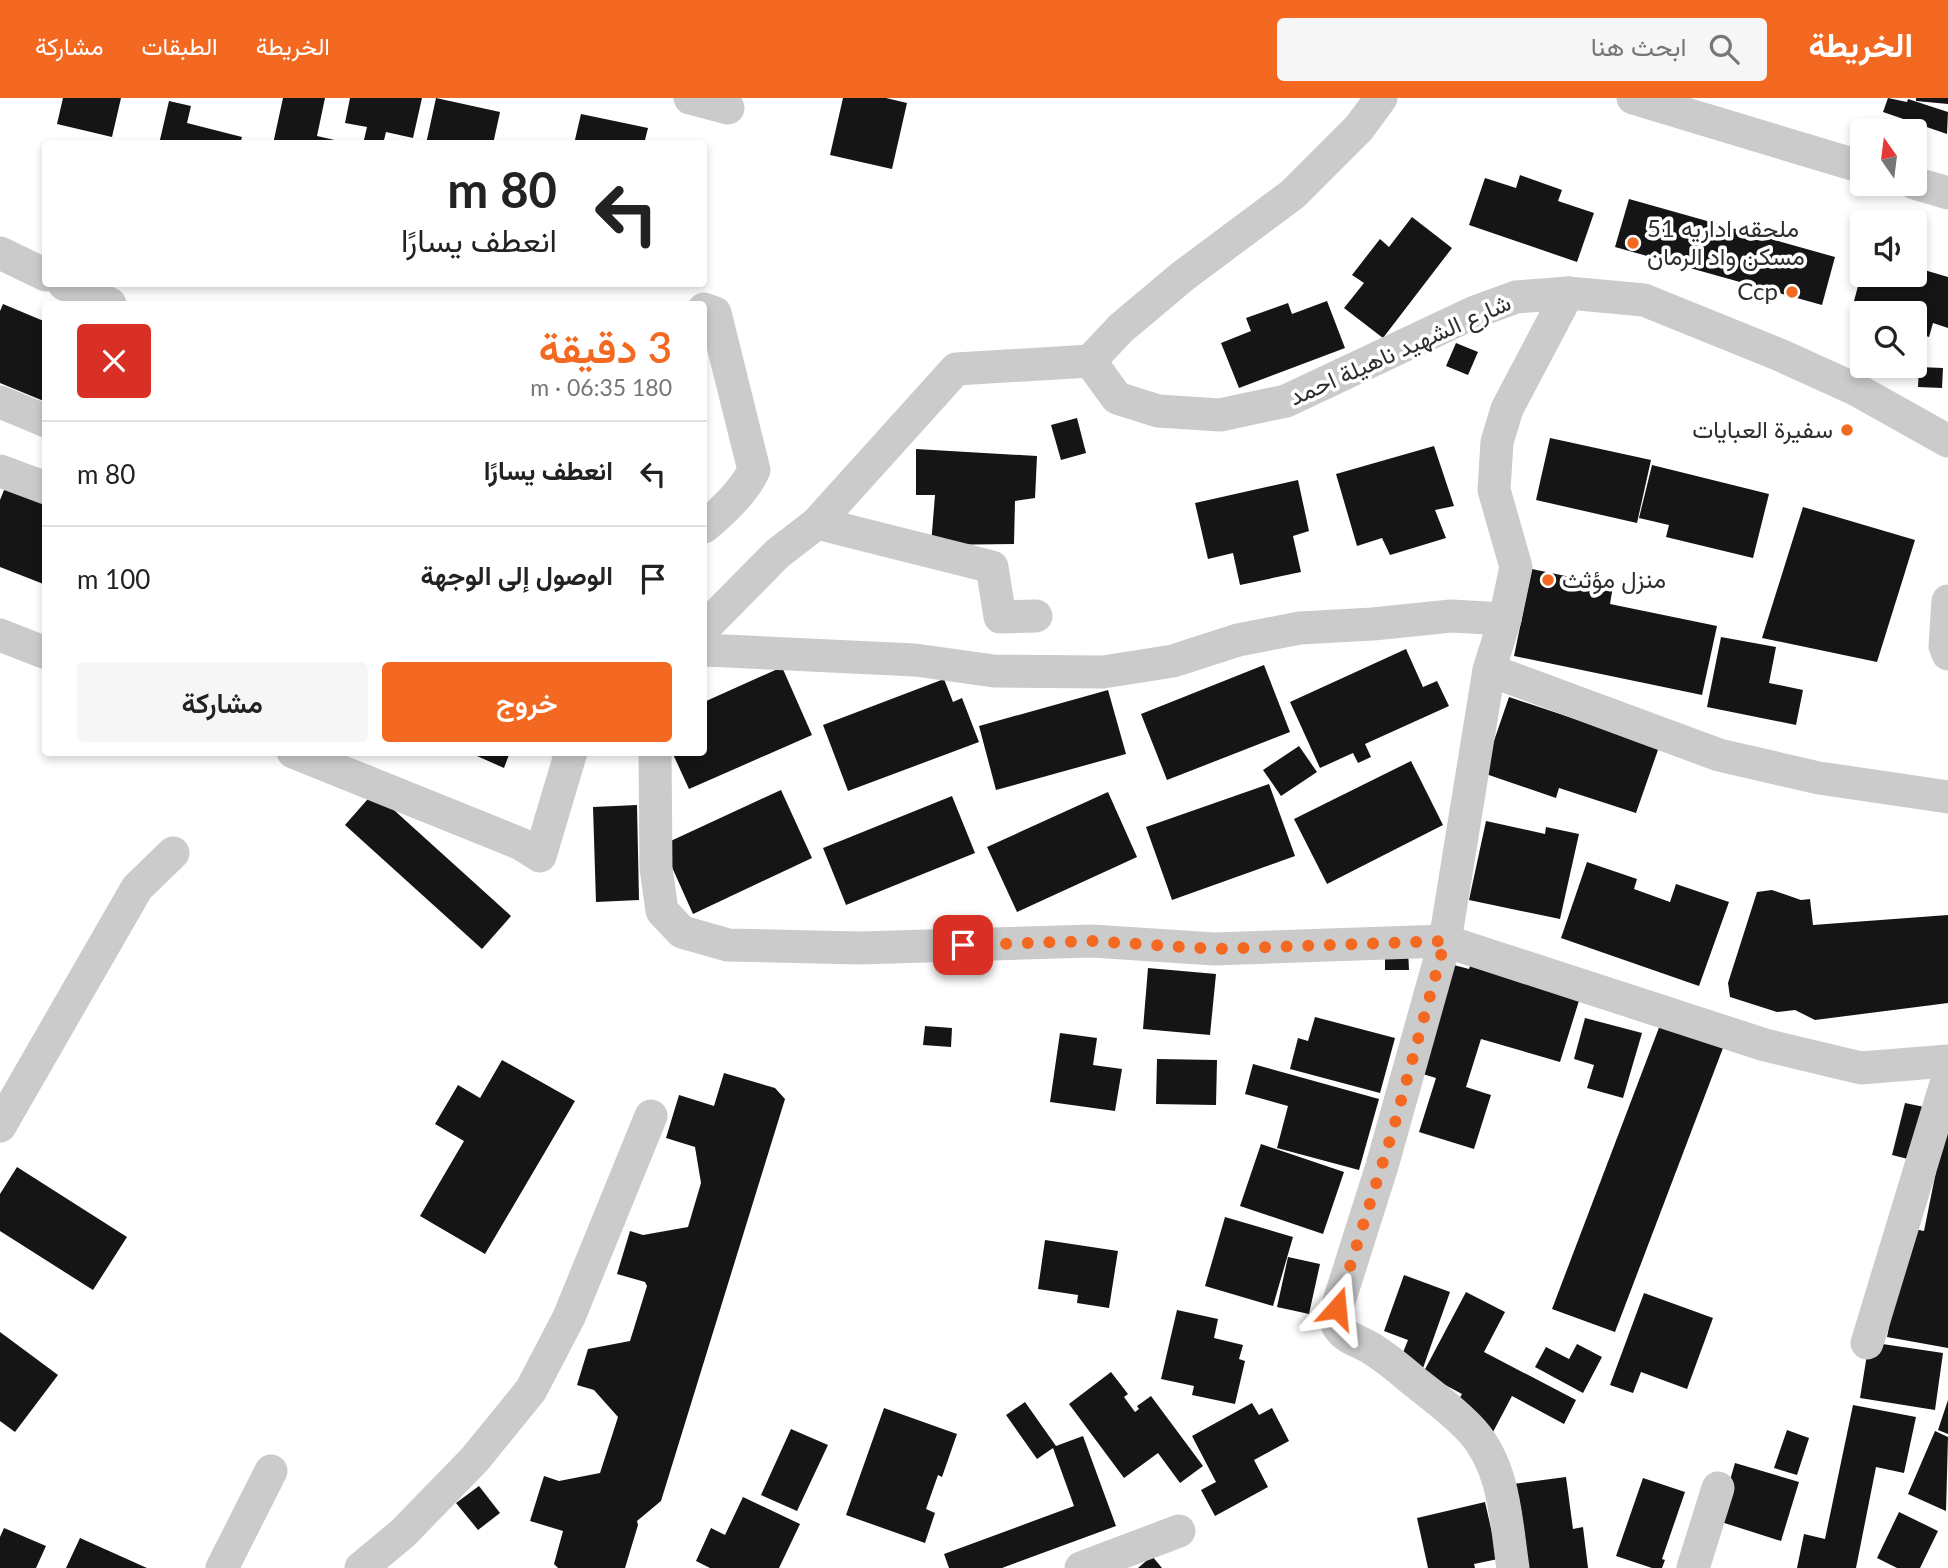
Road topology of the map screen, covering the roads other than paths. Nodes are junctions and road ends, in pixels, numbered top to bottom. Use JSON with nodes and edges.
{"nodes":[{"id":1,"x":690,"y":98,"type":"edge"},
{"id":2,"x":1381,"y":98,"type":"edge"},
{"id":3,"x":1633,"y":98,"type":"edge"},
{"id":4,"x":728,"y":108,"type":"dead end"},
{"id":5,"x":1850,"y":163,"type":"edge"},
{"id":6,"x":1927,"y":187,"type":"edge"},
{"id":7,"x":1948,"y":193,"type":"edge"},
{"id":8,"x":0,"y":253,"type":"edge"},
{"id":9,"x":42,"y":273,"type":"edge"},
{"id":10,"x":71,"y":287,"type":"edge"},
{"id":11,"x":1569,"y":293,"type":"junction"},
{"id":12,"x":103,"y":301,"type":"edge"},
{"id":13,"x":707,"y":310,"type":"edge"},
{"id":14,"x":1090,"y":361,"type":"junction"},
{"id":15,"x":0,"y":402,"type":"edge"},
{"id":16,"x":42,"y":419,"type":"edge"},
{"id":17,"x":1948,"y":441,"type":"edge"},
{"id":18,"x":0,"y":471,"type":"edge"},
{"id":19,"x":42,"y":487,"type":"edge"},
{"id":20,"x":817,"y":523,"type":"junction"},
{"id":21,"x":707,"y":525,"type":"edge"},
{"id":22,"x":1948,"y":601,"type":"edge"},
{"id":23,"x":1036,"y":616,"type":"dead end"},
{"id":24,"x":1505,"y":619,"type":"junction"},
{"id":25,"x":707,"y":625,"type":"edge"},
{"id":26,"x":0,"y":635,"type":"edge"},
{"id":27,"x":707,"y":650,"type":"edge"},
{"id":28,"x":1947,"y":650,"type":"edge"},
{"id":29,"x":42,"y":651,"type":"edge"},
{"id":30,"x":1489,"y":670,"type":"junction"},
{"id":31,"x":303,"y":756,"type":"edge"},
{"id":32,"x":569,"y":756,"type":"edge"},
{"id":33,"x":655,"y":756,"type":"edge"},
{"id":34,"x":1948,"y":797,"type":"edge"},
{"id":35,"x":173,"y":853,"type":"dead end"},
{"id":36,"x":1445,"y":941,"type":"junction"},
{"id":37,"x":1948,"y":1062,"type":"edge"},
{"id":38,"x":1948,"y":1077,"type":"edge"},
{"id":39,"x":651,"y":1116,"type":"dead end"},
{"id":40,"x":0,"y":1126,"type":"edge"},
{"id":41,"x":1867,"y":1343,"type":"dead end"},
{"id":42,"x":271,"y":1471,"type":"dead end"},
{"id":43,"x":1718,"y":1488,"type":"dead end"},
{"id":44,"x":1179,"y":1531,"type":"dead end"},
{"id":45,"x":222,"y":1568,"type":"edge"},
{"id":46,"x":361,"y":1568,"type":"edge"},
{"id":47,"x":1081,"y":1568,"type":"edge"},
{"id":48,"x":1513,"y":1568,"type":"edge"},
{"id":49,"x":1693,"y":1568,"type":"edge"}],
"edges":[{"from":1,"to":4,"type":"street"},
{"from":2,"to":14,"type":"street"},
{"from":3,"to":5,"type":"street"},
{"from":6,"to":7,"type":"street"},
{"from":8,"to":9,"type":"street"},
{"from":10,"to":12,"type":"street"},
{"from":11,"to":14,"type":"street","name":"شارع الشهيد ناهيلة احمد"},
{"from":11,"to":17,"type":"street","name":"شارع الشهيد ناهيلة احمد"},
{"from":11,"to":24,"type":"street"},
{"from":13,"to":21,"type":"street"},
{"from":14,"to":20,"type":"street"},
{"from":15,"to":16,"type":"street"},
{"from":18,"to":19,"type":"street"},
{"from":20,"to":23,"type":"street"},
{"from":20,"to":25,"type":"street"},
{"from":22,"to":28,"type":"street"},
{"from":24,"to":27,"type":"street"},
{"from":24,"to":30,"type":"street"},
{"from":26,"to":29,"type":"street"},
{"from":30,"to":34,"type":"street"},
{"from":30,"to":36,"type":"street"},
{"from":31,"to":32,"type":"street"},
{"from":33,"to":36,"type":"street"},
{"from":35,"to":40,"type":"street"},
{"from":36,"to":37,"type":"street"},
{"from":36,"to":48,"type":"street"},
{"from":38,"to":41,"type":"street"},
{"from":39,"to":46,"type":"street"},
{"from":42,"to":45,"type":"street"},
{"from":43,"to":49,"type":"street"},
{"from":44,"to":47,"type":"street"}]}
